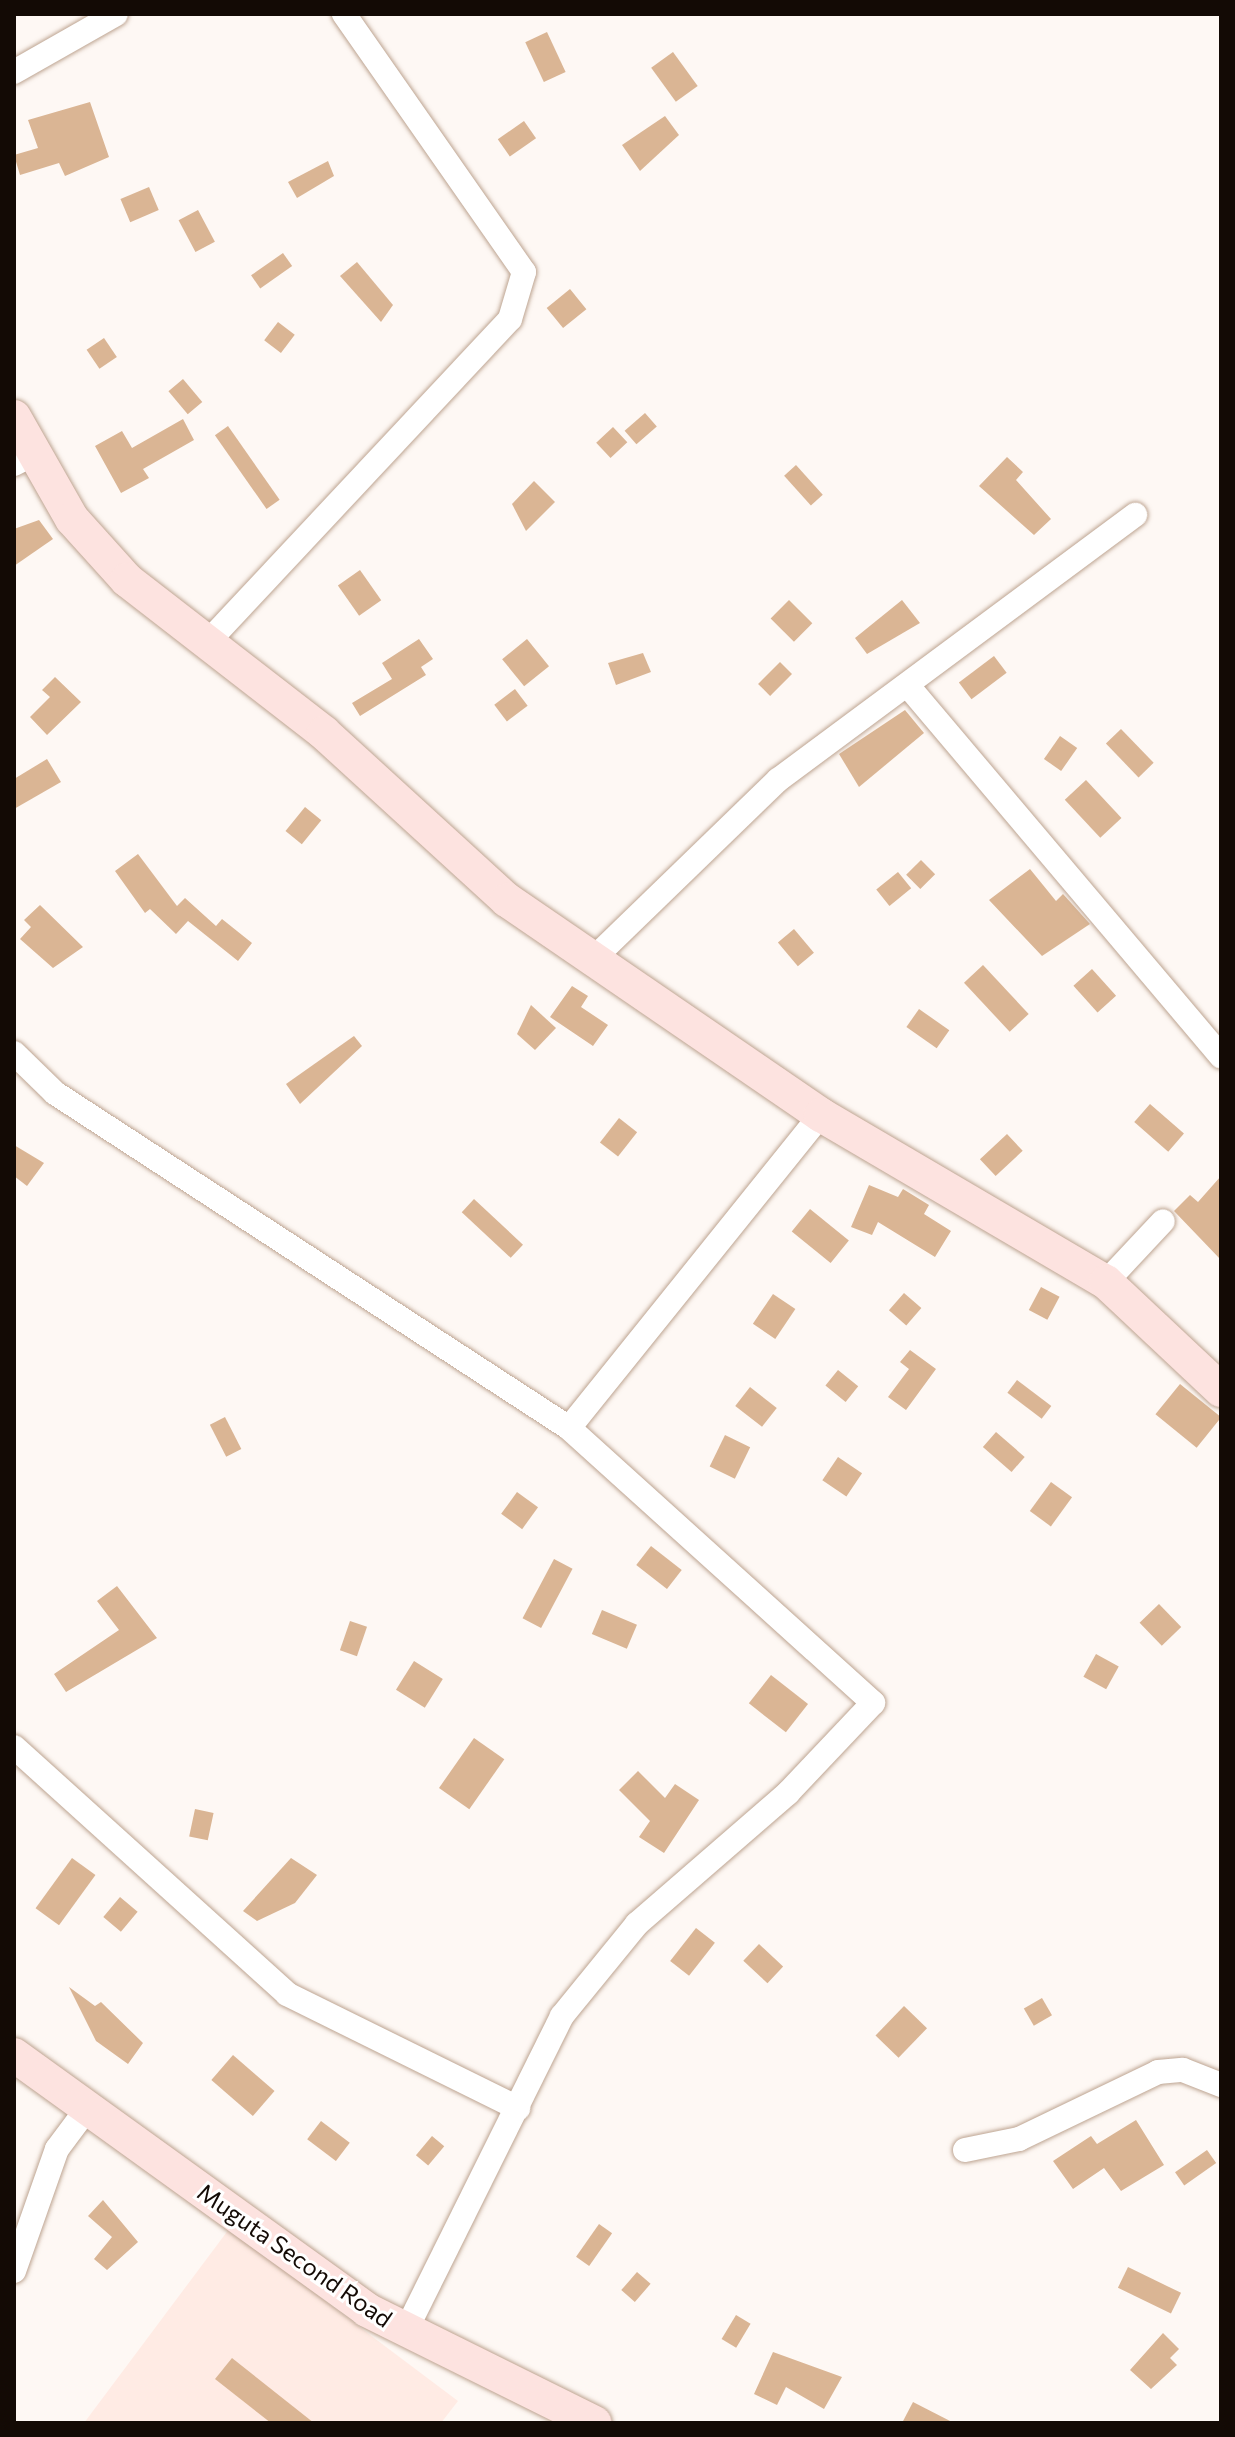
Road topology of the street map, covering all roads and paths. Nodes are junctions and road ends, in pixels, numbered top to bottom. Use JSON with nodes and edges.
{"nodes":[{"id":1,"x":116,"y":14,"type":"edge"},
{"id":2,"x":344,"y":14,"type":"edge"},
{"id":3,"x":14,"y":72,"type":"edge"},
{"id":4,"x":14,"y":417,"type":"edge"},
{"id":5,"x":23,"y":460,"type":"edge"},
{"id":6,"x":1135,"y":515,"type":"dead end"},
{"id":7,"x":205,"y":645,"type":"junction"},
{"id":8,"x":908,"y":686,"type":"junction"},
{"id":9,"x":590,"y":962,"type":"junction"},
{"id":10,"x":14,"y":1053,"type":"edge"},
{"id":11,"x":1221,"y":1056,"type":"edge"},
{"id":12,"x":821,"y":1115,"type":"junction"},
{"id":13,"x":1163,"y":1221,"type":"dead end"},
{"id":14,"x":1106,"y":1282,"type":"junction"},
{"id":15,"x":1221,"y":1390,"type":"edge"},
{"id":16,"x":569,"y":1428,"type":"junction"},
{"id":17,"x":14,"y":1747,"type":"edge"},
{"id":18,"x":14,"y":2055,"type":"edge"},
{"id":19,"x":1221,"y":2085,"type":"edge"},
{"id":20,"x":89,"y":2106,"type":"junction"},
{"id":21,"x":518,"y":2108,"type":"junction"},
{"id":22,"x":965,"y":2150,"type":"dead end"},
{"id":23,"x":14,"y":2271,"type":"edge"},
{"id":24,"x":405,"y":2332,"type":"junction"},
{"id":25,"x":595,"y":2423,"type":"edge"}],
"edges":[{"from":1,"to":3,"type":"street"},
{"from":2,"to":7,"type":"street"},
{"from":4,"to":5,"type":"street"},
{"from":5,"to":7,"type":"street"},
{"from":6,"to":8,"type":"street"},
{"from":7,"to":9,"type":"street"},
{"from":8,"to":9,"type":"street"},
{"from":8,"to":11,"type":"street"},
{"from":9,"to":12,"type":"street"},
{"from":10,"to":16,"type":"street"},
{"from":12,"to":14,"type":"street"},
{"from":12,"to":16,"type":"street"},
{"from":13,"to":14,"type":"street"},
{"from":14,"to":15,"type":"street"},
{"from":16,"to":21,"type":"street"},
{"from":17,"to":21,"type":"street"},
{"from":18,"to":20,"type":"street","name":"Muguta Second Road"},
{"from":19,"to":22,"type":"street"},
{"from":20,"to":23,"type":"street"},
{"from":20,"to":24,"type":"street","name":"Muguta Second Road"},
{"from":21,"to":24,"type":"street"},
{"from":24,"to":25,"type":"street","name":"Muguta Second Road"}]}
